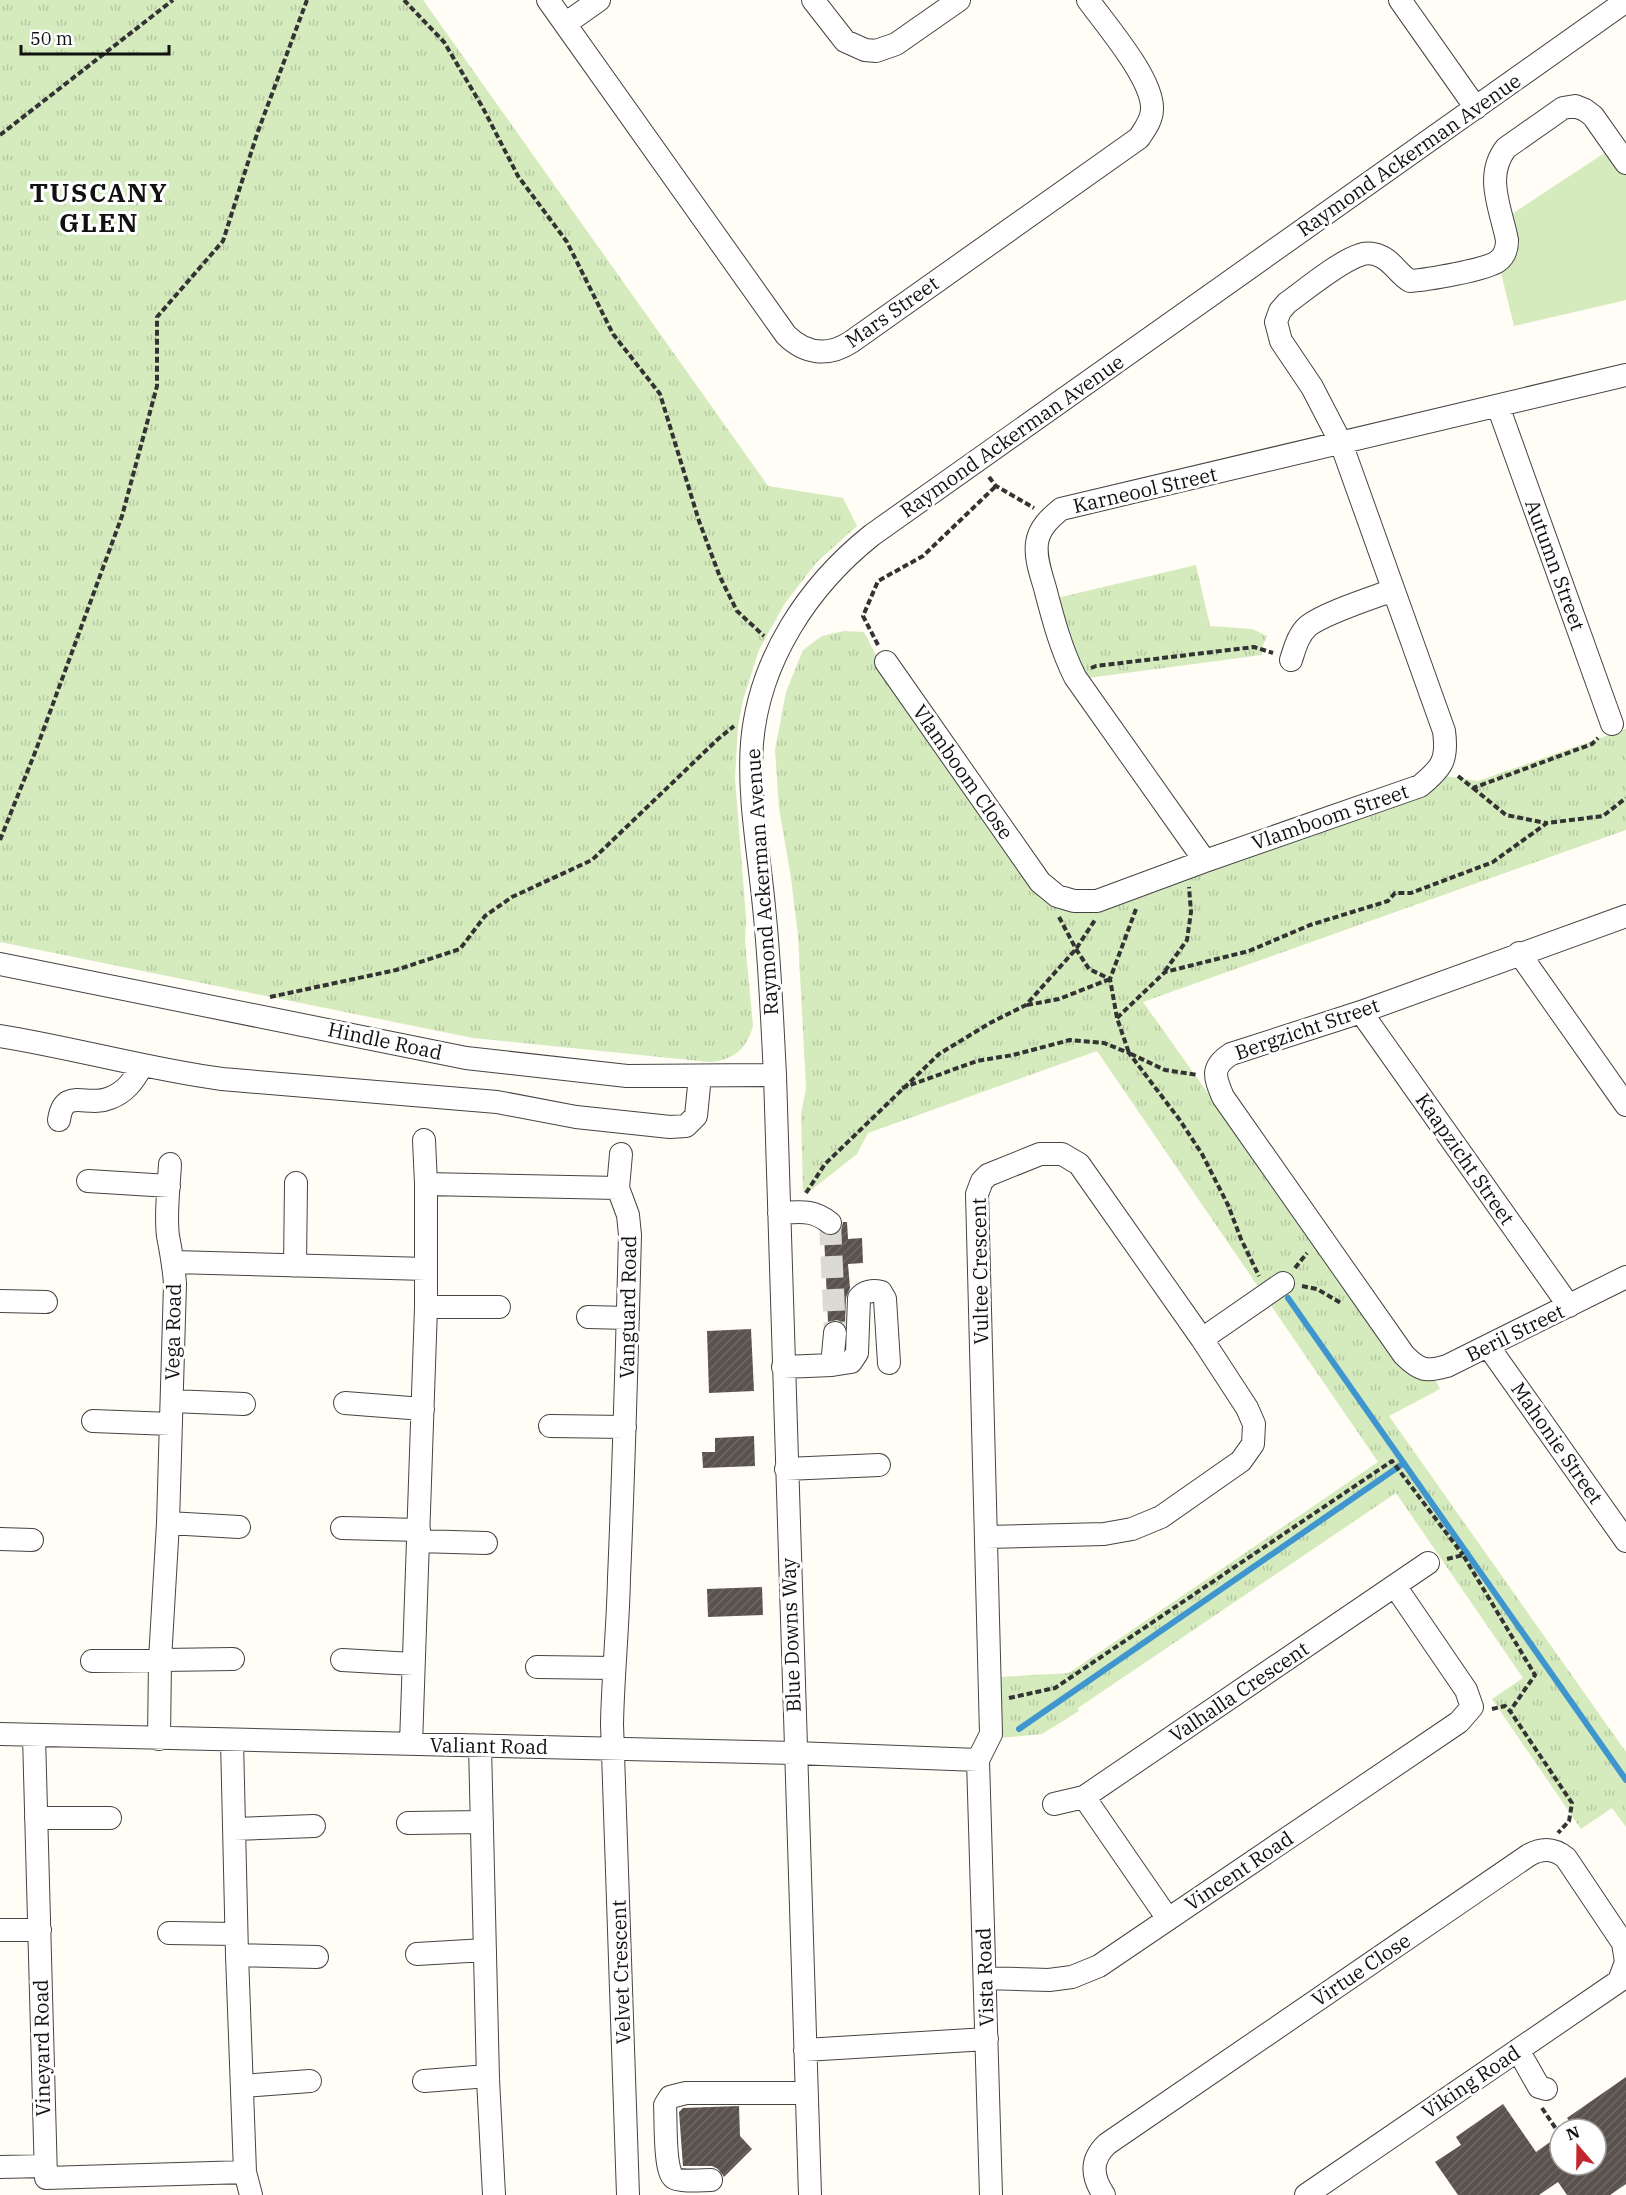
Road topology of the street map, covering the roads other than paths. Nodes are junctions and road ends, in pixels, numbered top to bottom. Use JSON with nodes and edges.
{"nodes":[{"id":1,"x":548,"y":0,"type":"edge"},
{"id":2,"x":599,"y":0,"type":"edge"},
{"id":3,"x":813,"y":0,"type":"edge"},
{"id":4,"x":960,"y":0,"type":"edge"},
{"id":5,"x":1088,"y":0,"type":"edge"},
{"id":6,"x":1400,"y":0,"type":"edge"},
{"id":7,"x":1626,"y":2,"type":"edge"},
{"id":8,"x":565,"y":24,"type":"junction"},
{"id":9,"x":1476,"y":108,"type":"junction"},
{"id":10,"x":1626,"y":163,"type":"edge"},
{"id":11,"x":1626,"y":375,"type":"edge"},
{"id":12,"x":1498,"y":406,"type":"junction"},
{"id":13,"x":1341,"y":443,"type":"junction"},
{"id":14,"x":1393,"y":590,"type":"junction"},
{"id":15,"x":1291,"y":660,"type":"road end"},
{"id":16,"x":886,"y":662,"type":"road end"},
{"id":17,"x":1612,"y":724,"type":"road end"},
{"id":18,"x":1196,"y":864,"type":"junction"},
{"id":19,"x":1040,"y":882,"type":"joint"},
{"id":20,"x":1626,"y":916,"type":"edge"},
{"id":21,"x":1519,"y":953,"type":"junction"},
{"id":22,"x":0,"y":964,"type":"edge"},
{"id":23,"x":1361,"y":1012,"type":"junction"},
{"id":24,"x":0,"y":1036,"type":"edge"},
{"id":25,"x":142,"y":1066,"type":"junction"},
{"id":26,"x":775,"y":1075,"type":"junction"},
{"id":27,"x":700,"y":1076,"type":"junction"},
{"id":28,"x":1626,"y":1105,"type":"edge"},
{"id":29,"x":59,"y":1120,"type":"dead end"},
{"id":30,"x":424,"y":1140,"type":"dead end"},
{"id":31,"x":621,"y":1154,"type":"dead end"},
{"id":32,"x":88,"y":1181,"type":"dead end"},
{"id":33,"x":296,"y":1183,"type":"dead end"},
{"id":34,"x":426,"y":1184,"type":"junction"},
{"id":35,"x":618,"y":1188,"type":"junction"},
{"id":36,"x":779,"y":1213,"type":"junction"},
{"id":37,"x":830,"y":1223,"type":"dead end"},
{"id":38,"x":174,"y":1262,"type":"junction"},
{"id":39,"x":295,"y":1266,"type":"junction"},
{"id":40,"x":426,"y":1269,"type":"junction"},
{"id":41,"x":1626,"y":1277,"type":"edge"},
{"id":42,"x":1276,"y":1288,"type":"road end"},
{"id":43,"x":0,"y":1301,"type":"edge"},
{"id":44,"x":46,"y":1302,"type":"dead end"},
{"id":45,"x":426,"y":1306,"type":"junction"},
{"id":46,"x":1569,"y":1306,"type":"junction"},
{"id":47,"x":498,"y":1307,"type":"dead end"},
{"id":48,"x":588,"y":1317,"type":"dead end"},
{"id":49,"x":628,"y":1318,"type":"junction"},
{"id":50,"x":835,"y":1333,"type":"tunnel mouth"},
{"id":51,"x":1202,"y":1338,"type":"junction"},
{"id":52,"x":1488,"y":1346,"type":"junction"},
{"id":53,"x":1404,"y":1355,"type":"joint"},
{"id":54,"x":889,"y":1363,"type":"dead end"},
{"id":55,"x":832,"y":1365,"type":"junction"},
{"id":56,"x":783,"y":1368,"type":"junction"},
{"id":57,"x":172,"y":1401,"type":"junction"},
{"id":58,"x":345,"y":1403,"type":"dead end"},
{"id":59,"x":244,"y":1404,"type":"dead end"},
{"id":60,"x":423,"y":1409,"type":"junction"},
{"id":61,"x":93,"y":1421,"type":"dead end"},
{"id":62,"x":171,"y":1424,"type":"junction"},
{"id":63,"x":550,"y":1426,"type":"dead end"},
{"id":64,"x":625,"y":1427,"type":"junction"},
{"id":65,"x":879,"y":1465,"type":"dead end"},
{"id":66,"x":786,"y":1469,"type":"junction"},
{"id":67,"x":168,"y":1523,"type":"junction"},
{"id":68,"x":239,"y":1527,"type":"dead end"},
{"id":69,"x":342,"y":1528,"type":"dead end"},
{"id":70,"x":419,"y":1536,"type":"junction"},
{"id":71,"x":986,"y":1537,"type":"junction"},
{"id":72,"x":0,"y":1539,"type":"edge"},
{"id":73,"x":32,"y":1539,"type":"dead end"},
{"id":74,"x":1626,"y":1540,"type":"edge"},
{"id":75,"x":486,"y":1543,"type":"dead end"},
{"id":76,"x":1428,"y":1563,"type":"road end"},
{"id":77,"x":1395,"y":1586,"type":"junction"},
{"id":78,"x":233,"y":1659,"type":"dead end"},
{"id":79,"x":160,"y":1660,"type":"junction"},
{"id":80,"x":342,"y":1660,"type":"dead end"},
{"id":81,"x":92,"y":1661,"type":"dead end"},
{"id":82,"x":413,"y":1664,"type":"junction"},
{"id":83,"x":537,"y":1667,"type":"dead end"},
{"id":84,"x":613,"y":1668,"type":"junction"},
{"id":85,"x":0,"y":1734,"type":"edge"},
{"id":86,"x":34,"y":1736,"type":"junction"},
{"id":87,"x":159,"y":1739,"type":"junction"},
{"id":88,"x":232,"y":1740,"type":"junction"},
{"id":89,"x":411,"y":1744,"type":"junction"},
{"id":90,"x":480,"y":1746,"type":"junction"},
{"id":91,"x":612,"y":1749,"type":"junction"},
{"id":92,"x":795,"y":1753,"type":"junction"},
{"id":93,"x":978,"y":1760,"type":"junction"},
{"id":94,"x":1084,"y":1797,"type":"junction"},
{"id":95,"x":1054,"y":1804,"type":"dead end"},
{"id":96,"x":36,"y":1818,"type":"junction"},
{"id":97,"x":110,"y":1818,"type":"dead end"},
{"id":98,"x":482,"y":1822,"type":"junction"},
{"id":99,"x":408,"y":1823,"type":"dead end"},
{"id":100,"x":314,"y":1826,"type":"dead end"},
{"id":101,"x":234,"y":1829,"type":"junction"},
{"id":102,"x":1168,"y":1919,"type":"junction"},
{"id":103,"x":0,"y":1930,"type":"edge"},
{"id":104,"x":40,"y":1930,"type":"junction"},
{"id":105,"x":169,"y":1934,"type":"dead end"},
{"id":106,"x":237,"y":1944,"type":"junction"},
{"id":107,"x":485,"y":1950,"type":"junction"},
{"id":108,"x":417,"y":1954,"type":"dead end"},
{"id":109,"x":317,"y":1957,"type":"dead end"},
{"id":110,"x":1626,"y":1962,"type":"edge"},
{"id":111,"x":985,"y":1978,"type":"junction"},
{"id":112,"x":987,"y":2039,"type":"junction"},
{"id":113,"x":804,"y":2050,"type":"junction"},
{"id":114,"x":1518,"y":2050,"type":"junction"},
{"id":115,"x":488,"y":2076,"type":"junction"},
{"id":116,"x":310,"y":2081,"type":"dead end"},
{"id":117,"x":424,"y":2081,"type":"dead end"},
{"id":118,"x":242,"y":2086,"type":"junction"},
{"id":119,"x":806,"y":2093,"type":"junction"},
{"id":120,"x":1543,"y":2098,"type":"road end"},
{"id":121,"x":45,"y":2166,"type":"junction"},
{"id":122,"x":0,"y":2167,"type":"edge"},
{"id":123,"x":245,"y":2172,"type":"junction"},
{"id":124,"x":711,"y":2180,"type":"dead end"},
{"id":125,"x":251,"y":2195,"type":"edge"},
{"id":126,"x":494,"y":2195,"type":"edge"},
{"id":127,"x":628,"y":2195,"type":"edge"},
{"id":128,"x":810,"y":2195,"type":"edge"},
{"id":129,"x":991,"y":2195,"type":"edge"},
{"id":130,"x":1104,"y":2195,"type":"edge"},
{"id":131,"x":1306,"y":2195,"type":"edge"}],
"edges":[{"from":1,"to":8,"type":"street","name":"Mars Street"},
{"from":2,"to":8,"type":"street"},
{"from":3,"to":4,"type":"street"},
{"from":5,"to":8,"type":"street","name":"Mars Street"},
{"from":6,"to":9,"type":"street"},
{"from":7,"to":9,"type":"street","name":"Raymond Ackerman Avenue"},
{"from":9,"to":26,"type":"street","name":"Raymond Ackerman Avenue"},
{"from":10,"to":13,"type":"street"},
{"from":11,"to":12,"type":"street","name":"Karneool Street"},
{"from":12,"to":13,"type":"street","name":"Karneool Street"},
{"from":12,"to":17,"type":"street","name":"Autumn Street"},
{"from":13,"to":14,"type":"street"},
{"from":13,"to":18,"type":"street","name":"Karneool Street"},
{"from":14,"to":15,"type":"street"},
{"from":14,"to":18,"type":"street","name":"Vlamboom Street"},
{"from":16,"to":19,"type":"street","name":"Vlamboom Close"},
{"from":18,"to":19,"type":"street","name":"Vlamboom Street"},
{"from":20,"to":21,"type":"street","name":"Bergzicht Street"},
{"from":21,"to":23,"type":"street","name":"Bergzicht Street"},
{"from":21,"to":28,"type":"street"},
{"from":22,"to":27,"type":"street","name":"Hindle Road"},
{"from":23,"to":46,"type":"street","name":"Kaapzicht Street"},
{"from":23,"to":53,"type":"street","name":"Bergzicht Street"},
{"from":24,"to":25,"type":"street"},
{"from":25,"to":27,"type":"street"},
{"from":25,"to":29,"type":"street"},
{"from":26,"to":27,"type":"street","name":"Hindle Road"},
{"from":26,"to":36,"type":"street","name":"Blue Downs Way"},
{"from":30,"to":34,"type":"street"},
{"from":31,"to":35,"type":"street","name":"Vanguard Road"},
{"from":32,"to":38,"type":"street","name":"Vega Road"},
{"from":33,"to":39,"type":"street"},
{"from":34,"to":35,"type":"street"},
{"from":34,"to":40,"type":"street"},
{"from":35,"to":49,"type":"street","name":"Vanguard Road"},
{"from":36,"to":37,"type":"street"},
{"from":36,"to":56,"type":"street","name":"Blue Downs Way"},
{"from":38,"to":39,"type":"street","name":"Vega Road"},
{"from":38,"to":57,"type":"street","name":"Vega Road"},
{"from":39,"to":40,"type":"street","name":"Vega Road"},
{"from":40,"to":45,"type":"street"},
{"from":41,"to":46,"type":"street","name":"Beril Street"},
{"from":42,"to":51,"type":"street"},
{"from":43,"to":44,"type":"street"},
{"from":45,"to":47,"type":"street"},
{"from":45,"to":60,"type":"street"},
{"from":46,"to":52,"type":"street","name":"Beril Street"},
{"from":48,"to":49,"type":"street"},
{"from":49,"to":64,"type":"street","name":"Vanguard Road"},
{"from":50,"to":55,"type":"street"},
{"from":51,"to":71,"type":"street","name":"Vultee Crescent"},
{"from":51,"to":71,"type":"street","name":"Vultee Crescent"},
{"from":52,"to":53,"type":"street","name":"Beril Street"},
{"from":52,"to":74,"type":"street","name":"Mahonie Street"},
{"from":54,"to":55,"type":"street"},
{"from":55,"to":56,"type":"street"},
{"from":56,"to":66,"type":"street","name":"Blue Downs Way"},
{"from":57,"to":59,"type":"street","name":"Vega Road"},
{"from":57,"to":62,"type":"street","name":"Vega Road"},
{"from":58,"to":60,"type":"street"},
{"from":60,"to":70,"type":"street"},
{"from":61,"to":62,"type":"street"},
{"from":62,"to":67,"type":"street","name":"Vega Road"},
{"from":63,"to":64,"type":"street"},
{"from":64,"to":84,"type":"street","name":"Vanguard Road"},
{"from":65,"to":66,"type":"street"},
{"from":66,"to":92,"type":"street","name":"Blue Downs Way"},
{"from":67,"to":68,"type":"street"},
{"from":67,"to":79,"type":"street","name":"Vega Road"},
{"from":69,"to":70,"type":"street"},
{"from":70,"to":75,"type":"street"},
{"from":70,"to":82,"type":"street"},
{"from":71,"to":93,"type":"street","name":"Vultee Crescent"},
{"from":72,"to":73,"type":"street"},
{"from":76,"to":77,"type":"street","name":"Valhalla Crescent"},
{"from":77,"to":94,"type":"street","name":"Valhalla Crescent"},
{"from":77,"to":102,"type":"street","name":"Vincent Road"},
{"from":78,"to":79,"type":"street"},
{"from":79,"to":81,"type":"street"},
{"from":79,"to":87,"type":"street","name":"Vega Road"},
{"from":80,"to":82,"type":"street"},
{"from":82,"to":89,"type":"street"},
{"from":83,"to":84,"type":"street"},
{"from":84,"to":91,"type":"street","name":"Vanguard Road"},
{"from":85,"to":86,"type":"street","name":"Valiant Road"},
{"from":86,"to":87,"type":"street","name":"Valiant Road"},
{"from":86,"to":96,"type":"street","name":"Vineyard Road"},
{"from":87,"to":88,"type":"street","name":"Valiant Road"},
{"from":88,"to":89,"type":"street","name":"Valiant Road"},
{"from":88,"to":101,"type":"street"},
{"from":89,"to":90,"type":"street","name":"Valiant Road"},
{"from":90,"to":91,"type":"street","name":"Valiant Road"},
{"from":90,"to":98,"type":"street"},
{"from":91,"to":92,"type":"street","name":"Valiant Road"},
{"from":91,"to":127,"type":"street","name":"Velvet Crescent"},
{"from":92,"to":93,"type":"street","name":"Valiant Road"},
{"from":92,"to":113,"type":"street","name":"Blue Downs Way"},
{"from":93,"to":111,"type":"street","name":"Vista Road"},
{"from":94,"to":95,"type":"street","name":"Valhalla Crescent"},
{"from":94,"to":102,"type":"street"},
{"from":96,"to":97,"type":"street"},
{"from":96,"to":104,"type":"street","name":"Vineyard Road"},
{"from":98,"to":99,"type":"street"},
{"from":98,"to":107,"type":"street"},
{"from":100,"to":101,"type":"street"},
{"from":101,"to":106,"type":"street"},
{"from":102,"to":111,"type":"street","name":"Vincent Road"},
{"from":103,"to":104,"type":"street"},
{"from":104,"to":121,"type":"street","name":"Vineyard Road"},
{"from":105,"to":106,"type":"street"},
{"from":106,"to":109,"type":"street"},
{"from":106,"to":118,"type":"street"},
{"from":107,"to":108,"type":"street"},
{"from":107,"to":115,"type":"street"},
{"from":110,"to":114,"type":"street","name":"Viking Road"},
{"from":110,"to":130,"type":"street","name":"Virtue Close"},
{"from":111,"to":112,"type":"street","name":"Vista Road"},
{"from":112,"to":113,"type":"street"},
{"from":112,"to":129,"type":"street","name":"Vista Road"},
{"from":113,"to":119,"type":"street","name":"Blue Downs Way"},
{"from":114,"to":120,"type":"street"},
{"from":114,"to":131,"type":"street","name":"Viking Road"},
{"from":115,"to":117,"type":"street"},
{"from":115,"to":126,"type":"street"},
{"from":116,"to":118,"type":"street"},
{"from":118,"to":123,"type":"street"},
{"from":119,"to":124,"type":"street"},
{"from":119,"to":128,"type":"street","name":"Blue Downs Way"},
{"from":121,"to":122,"type":"street"},
{"from":121,"to":123,"type":"street"},
{"from":123,"to":125,"type":"street"}]}
